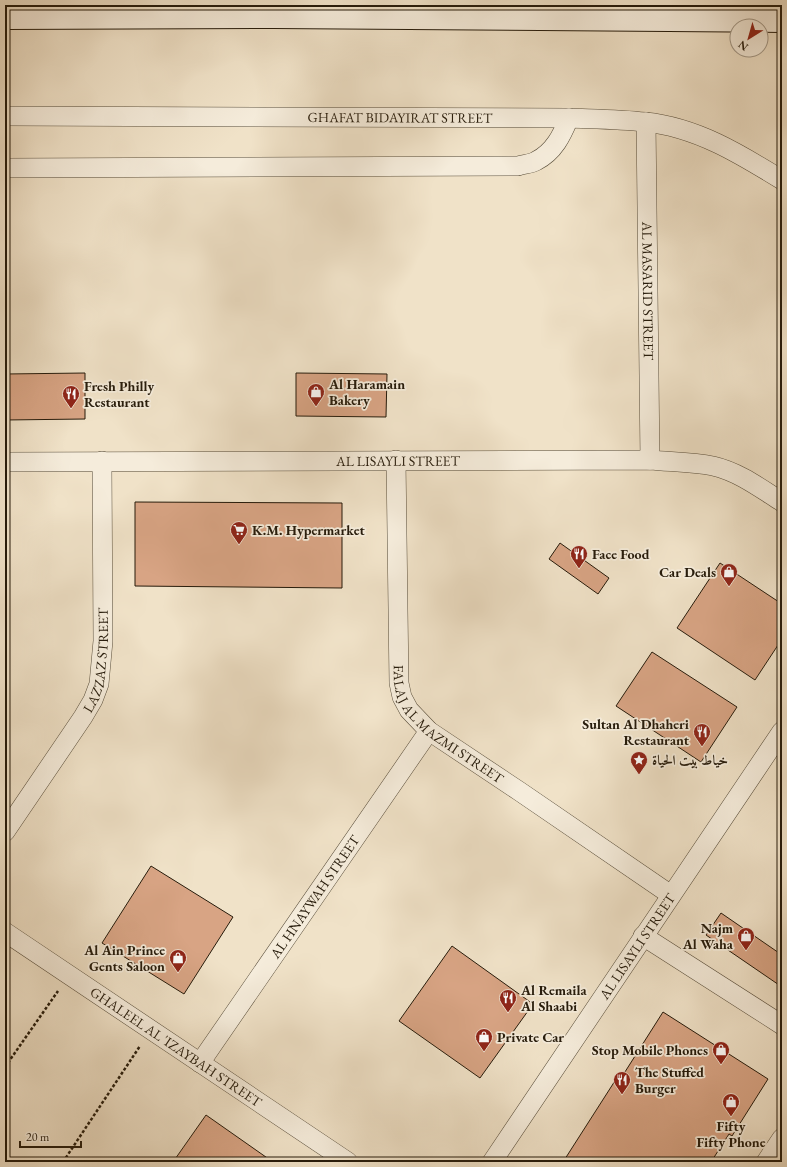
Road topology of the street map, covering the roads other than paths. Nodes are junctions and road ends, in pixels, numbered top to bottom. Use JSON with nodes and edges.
{"nodes":[{"id":1,"x":5,"y":18,"type":"edge"},
{"id":2,"x":782,"y":21,"type":"edge"},
{"id":3,"x":5,"y":116,"type":"edge"},
{"id":4,"x":569,"y":118,"type":"junction"},
{"id":5,"x":646,"y":122,"type":"junction"},
{"id":6,"x":5,"y":168,"type":"edge"},
{"id":7,"x":782,"y":180,"type":"edge"},
{"id":8,"x":396,"y":460,"type":"junction"},
{"id":9,"x":650,"y":460,"type":"junction"},
{"id":10,"x":5,"y":462,"type":"edge"},
{"id":11,"x":102,"y":462,"type":"junction"},
{"id":12,"x":782,"y":502,"type":"edge"},
{"id":13,"x":429,"y":731,"type":"junction"},
{"id":14,"x":782,"y":731,"type":"edge"},
{"id":15,"x":5,"y":832,"type":"edge"},
{"id":16,"x":671,"y":895,"type":"junction"},
{"id":17,"x":5,"y":932,"type":"edge"},
{"id":18,"x":644,"y":936,"type":"junction"},
{"id":19,"x":782,"y":1025,"type":"edge"},
{"id":20,"x":200,"y":1064,"type":"junction"},
{"id":21,"x":782,"y":1138,"type":"edge"},
{"id":22,"x":348,"y":1162,"type":"edge"},
{"id":23,"x":492,"y":1162,"type":"edge"},
{"id":24,"x":766,"y":1162,"type":"edge"}],
"edges":[{"from":1,"to":2,"type":"main road"},
{"from":3,"to":4,"type":"street","name":"GHAFAT BIDAYIRAT STREET"},
{"from":4,"to":5,"type":"street","name":"GHAFAT BIDAYIRAT STREET"},
{"from":4,"to":6,"type":"street"},
{"from":5,"to":7,"type":"street","name":"GHAFAT BIDAYIRAT STREET"},
{"from":5,"to":9,"type":"street","name":"AL MASARID STREET"},
{"from":8,"to":9,"type":"street","name":"AL LISAYLI STREET"},
{"from":8,"to":11,"type":"street","name":"AL LISAYLI STREET"},
{"from":8,"to":13,"type":"street","name":"FALAJ AL MAZMI STREET"},
{"from":9,"to":12,"type":"street","name":"AL LISAYLI STREET"},
{"from":10,"to":11,"type":"street","name":"AL LISAYLI STREET"},
{"from":11,"to":15,"type":"street","name":"LAZZAZ STREET"},
{"from":13,"to":16,"type":"street","name":"FALAJ AL MAZMI STREET"},
{"from":13,"to":20,"type":"street","name":"AL HNAYWAH STREET"},
{"from":14,"to":16,"type":"street","name":"AL LISAYLI STREET"},
{"from":16,"to":18,"type":"street","name":"AL LISAYLI STREET"},
{"from":17,"to":20,"type":"street","name":"GHALEEL AL 'IZAYBAH STREET"},
{"from":18,"to":19,"type":"street"},
{"from":18,"to":23,"type":"street","name":"AL LISAYLI STREET"},
{"from":20,"to":22,"type":"street","name":"GHALEEL AL 'IZAYBAH STREET"},
{"from":21,"to":24,"type":"street"}]}
